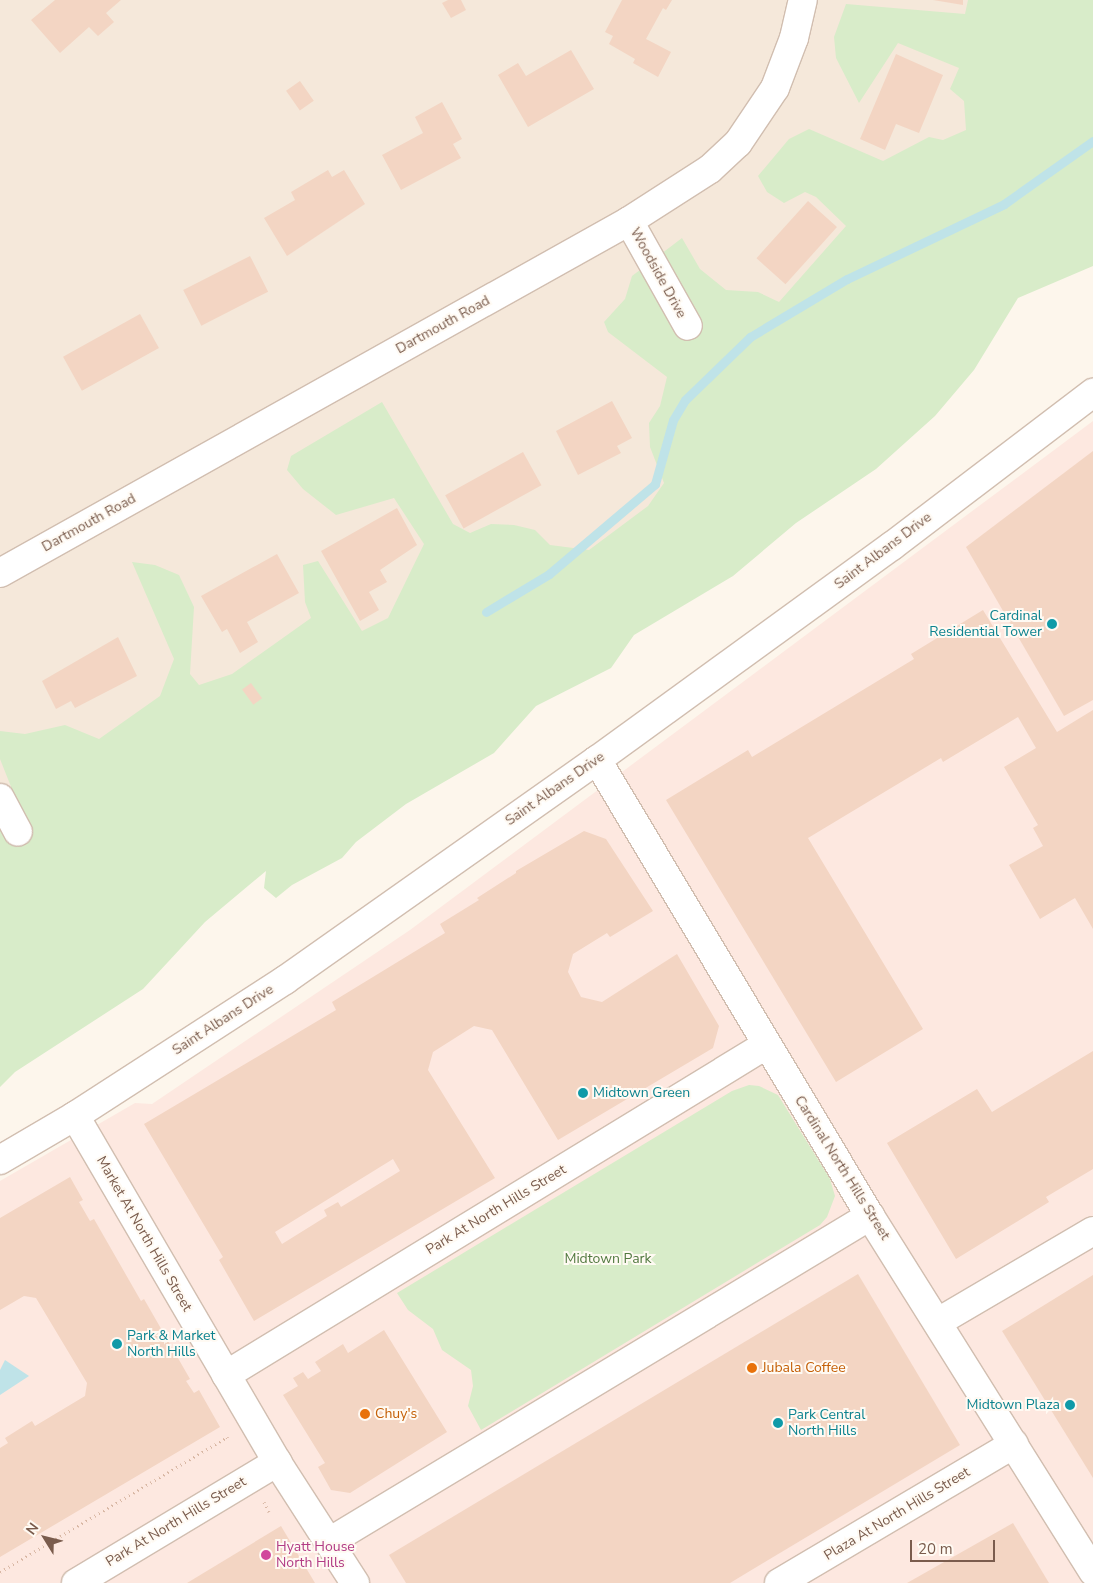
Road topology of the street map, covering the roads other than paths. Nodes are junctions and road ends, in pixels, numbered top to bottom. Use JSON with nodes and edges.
{"nodes":[{"id":1,"x":803,"y":0,"type":"edge"},
{"id":2,"x":629,"y":221,"type":"junction"},
{"id":3,"x":688,"y":326,"type":"dead end"},
{"id":4,"x":1093,"y":393,"type":"edge"},
{"id":5,"x":0,"y":572,"type":"edge"},
{"id":6,"x":597,"y":760,"type":"junction"},
{"id":7,"x":0,"y":798,"type":"edge"},
{"id":8,"x":18,"y":832,"type":"dead end"},
{"id":9,"x":766,"y":1046,"type":"junction"},
{"id":10,"x":75,"y":1116,"type":"junction"},
{"id":11,"x":0,"y":1160,"type":"edge"},
{"id":12,"x":870,"y":1216,"type":"junction"},
{"id":13,"x":1093,"y":1231,"type":"edge"},
{"id":14,"x":938,"y":1322,"type":"junction"},
{"id":15,"x":226,"y":1376,"type":"junction"},
{"id":16,"x":1014,"y":1444,"type":"junction"},
{"id":17,"x":277,"y":1462,"type":"junction"},
{"id":18,"x":329,"y":1542,"type":"junction"},
{"id":19,"x":1093,"y":1572,"type":"edge"},
{"id":20,"x":76,"y":1583,"type":"edge"},
{"id":21,"x":355,"y":1583,"type":"edge"},
{"id":22,"x":779,"y":1583,"type":"edge"}],
"edges":[{"from":1,"to":2,"type":"street","name":"Dartmouth Road"},
{"from":2,"to":3,"type":"street","name":"Woodside Drive"},
{"from":2,"to":5,"type":"street","name":"Dartmouth Road"},
{"from":4,"to":6,"type":"street","name":"Saint Albans Drive"},
{"from":6,"to":9,"type":"street","name":"Cardinal North Hills Street"},
{"from":6,"to":10,"type":"street","name":"Saint Albans Drive"},
{"from":7,"to":8,"type":"street"},
{"from":9,"to":12,"type":"street","name":"Cardinal North Hills Street"},
{"from":9,"to":15,"type":"street","name":"Park At North Hills Street"},
{"from":10,"to":11,"type":"street","name":"Saint Albans Drive"},
{"from":10,"to":15,"type":"street","name":"Market At North Hills Street"},
{"from":12,"to":14,"type":"street","name":"Cardinal North Hills Street"},
{"from":12,"to":18,"type":"street"},
{"from":13,"to":14,"type":"street"},
{"from":14,"to":16,"type":"street","name":"Cardinal North Hills Street"},
{"from":15,"to":17,"type":"street","name":"Market At North Hills Street"},
{"from":16,"to":19,"type":"street","name":"Cardinal North Hills Street"},
{"from":16,"to":22,"type":"street","name":"Plaza At North Hills Street"},
{"from":17,"to":18,"type":"street","name":"Market At North Hills Street"},
{"from":17,"to":20,"type":"street","name":"Park At North Hills Street"},
{"from":18,"to":21,"type":"street","name":"Market At North Hills Street"}]}
